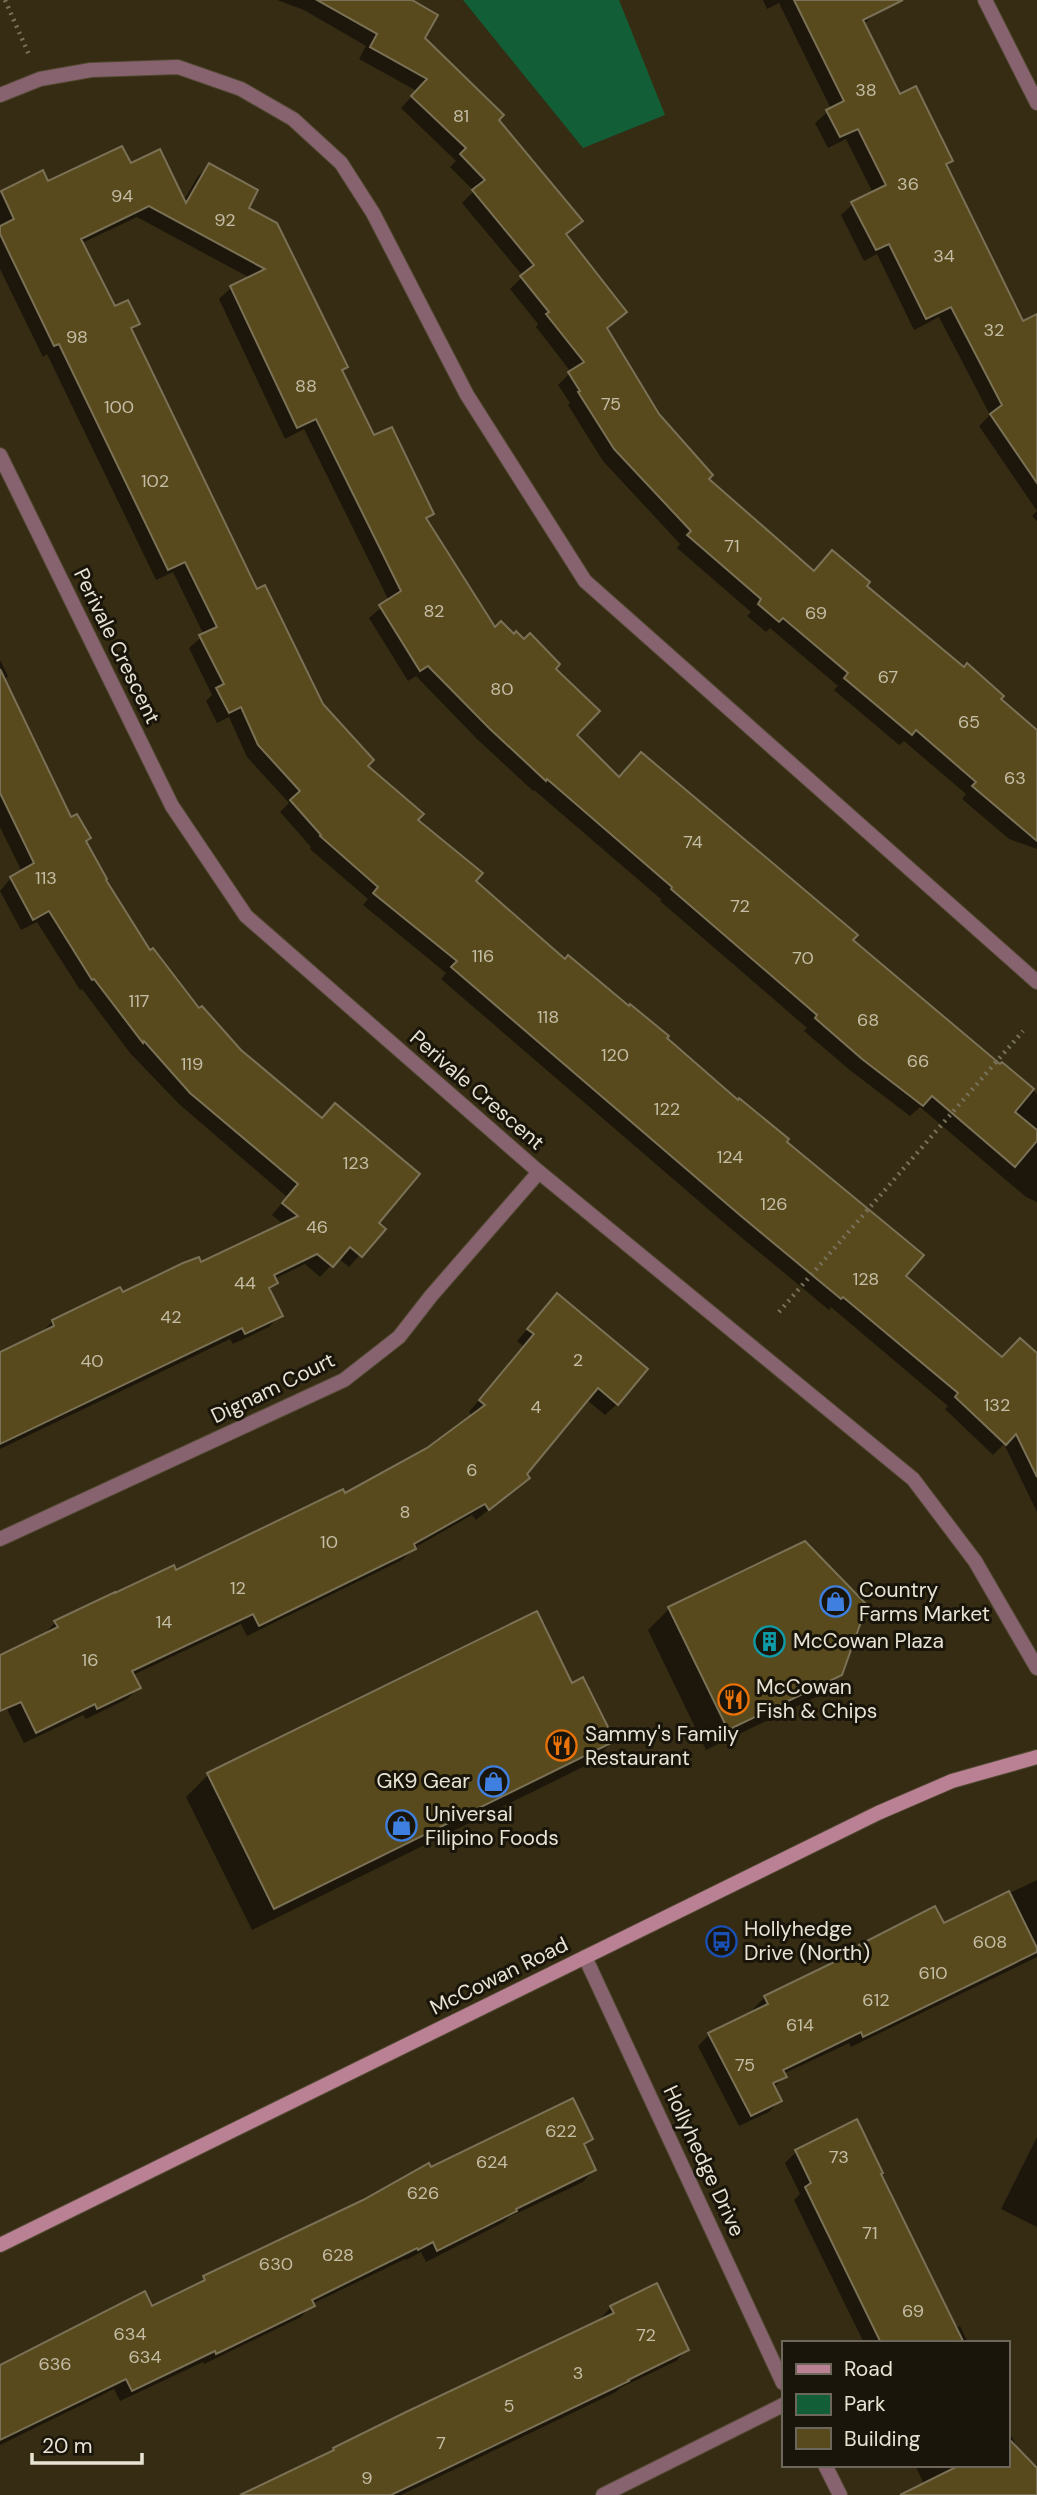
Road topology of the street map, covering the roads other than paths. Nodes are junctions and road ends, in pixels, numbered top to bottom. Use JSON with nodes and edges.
{"nodes":[{"id":1,"x":985,"y":0,"type":"edge"},
{"id":2,"x":0,"y":95,"type":"edge"},
{"id":3,"x":1037,"y":103,"type":"edge"},
{"id":4,"x":0,"y":455,"type":"edge"},
{"id":5,"x":1037,"y":982,"type":"edge"},
{"id":6,"x":539,"y":1172,"type":"junction"},
{"id":7,"x":0,"y":1539,"type":"edge"},
{"id":8,"x":1037,"y":1668,"type":"edge"},
{"id":9,"x":1037,"y":1757,"type":"edge"},
{"id":10,"x":585,"y":1957,"type":"junction"},
{"id":11,"x":0,"y":2245,"type":"edge"},
{"id":12,"x":782,"y":2381,"type":"edge"},
{"id":13,"x":782,"y":2406,"type":"edge"},
{"id":14,"x":826,"y":2467,"type":"edge"},
{"id":15,"x":603,"y":2495,"type":"edge"},
{"id":16,"x":840,"y":2495,"type":"edge"}],
"edges":[{"from":1,"to":3,"type":"street"},
{"from":2,"to":5,"type":"street"},
{"from":4,"to":6,"type":"street","name":"Perivale Crescent"},
{"from":6,"to":7,"type":"street","name":"Dignam Court"},
{"from":6,"to":8,"type":"street","name":"Perivale Crescent"},
{"from":9,"to":10,"type":"main road","name":"McCowan Road"},
{"from":10,"to":11,"type":"main road","name":"McCowan Road"},
{"from":10,"to":12,"type":"street","name":"Hollyhedge Drive"},
{"from":13,"to":15,"type":"street"},
{"from":14,"to":16,"type":"street"}]}
